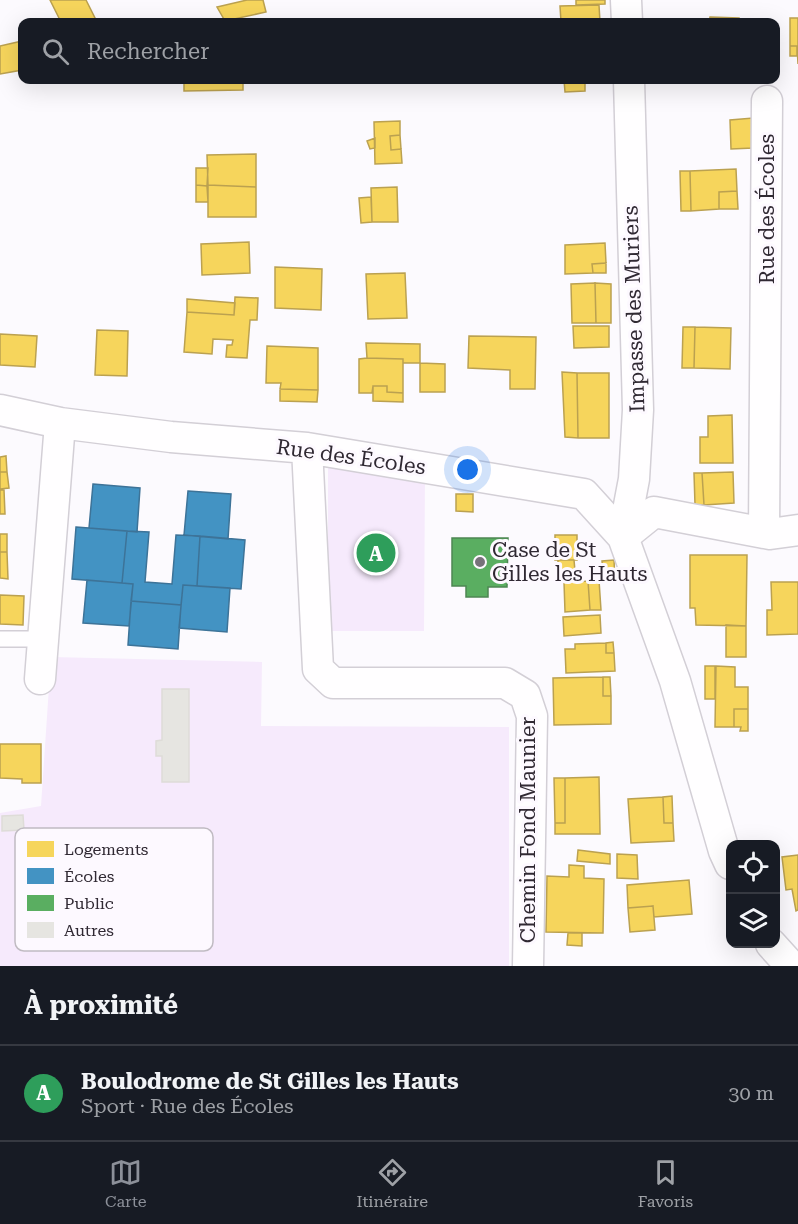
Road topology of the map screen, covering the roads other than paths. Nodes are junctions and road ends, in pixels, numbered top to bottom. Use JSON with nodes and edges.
{"nodes":[{"id":1,"x":626,"y":0,"type":"edge"},
{"id":2,"x":627,"y":18,"type":"edge"},
{"id":3,"x":629,"y":84,"type":"edge"},
{"id":4,"x":767,"y":101,"type":"dead end"},
{"id":5,"x":0,"y":410,"type":"edge"},
{"id":6,"x":60,"y":423,"type":"junction"},
{"id":7,"x":307,"y":448,"type":"junction"},
{"id":8,"x":798,"y":530,"type":"edge"},
{"id":9,"x":764,"y":533,"type":"junction"},
{"id":10,"x":623,"y":537,"type":"junction"},
{"id":11,"x":0,"y":639,"type":"edge"},
{"id":12,"x":44,"y":639,"type":"junction"},
{"id":13,"x":40,"y":679,"type":"dead end"},
{"id":14,"x":726,"y":855,"type":"edge"},
{"id":15,"x":775,"y":948,"type":"edge"},
{"id":16,"x":528,"y":966,"type":"edge"},
{"id":17,"x":791,"y":966,"type":"edge"}],
"edges":[{"from":1,"to":2,"type":"street"},
{"from":3,"to":10,"type":"street","name":"Impasse des Muriers"},
{"from":4,"to":9,"type":"street","name":"Rue des Écoles"},
{"from":5,"to":6,"type":"street","name":"Rue des Écoles"},
{"from":6,"to":7,"type":"street","name":"Rue des Écoles"},
{"from":6,"to":12,"type":"street"},
{"from":7,"to":10,"type":"street","name":"Rue des Écoles"},
{"from":7,"to":16,"type":"street","name":"Chemin Fond Maunier"},
{"from":8,"to":9,"type":"street"},
{"from":9,"to":10,"type":"street"},
{"from":10,"to":14,"type":"street","name":"Rue des Écoles"},
{"from":11,"to":12,"type":"lane"},
{"from":12,"to":13,"type":"street"},
{"from":15,"to":17,"type":"street"}]}
